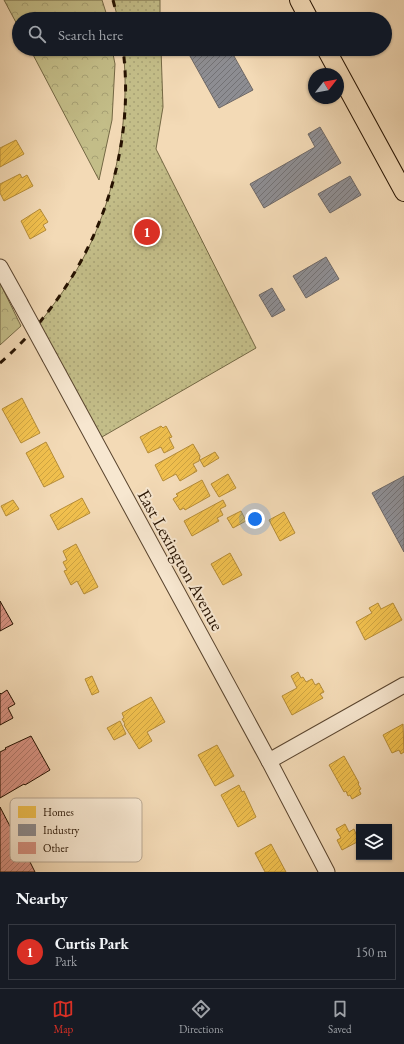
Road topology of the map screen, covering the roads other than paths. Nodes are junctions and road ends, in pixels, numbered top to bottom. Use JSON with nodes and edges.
{"nodes":[{"id":1,"x":299,"y":0,"type":"edge"},
{"id":2,"x":306,"y":12,"type":"edge"},
{"id":3,"x":330,"y":56,"type":"edge"},
{"id":4,"x":404,"y":192,"type":"edge"},
{"id":5,"x":0,"y":267,"type":"edge"},
{"id":6,"x":404,"y":685,"type":"edge"},
{"id":7,"x":269,"y":761,"type":"junction"},
{"id":8,"x":327,"y":872,"type":"edge"}],
"edges":[{"from":1,"to":2,"type":"main road"},
{"from":3,"to":4,"type":"main road"},
{"from":5,"to":7,"type":"street","name":"East Lexington Avenue","bridge":true},
{"from":6,"to":7,"type":"street"},
{"from":7,"to":8,"type":"street","name":"East Lexington Avenue"}]}
